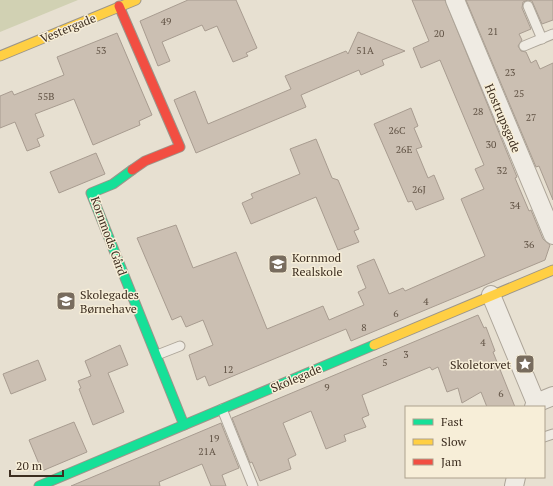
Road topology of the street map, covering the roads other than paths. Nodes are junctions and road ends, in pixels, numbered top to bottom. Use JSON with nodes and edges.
{"nodes":[{"id":1,"x":136,"y":0,"type":"edge"},
{"id":2,"x":455,"y":0,"type":"edge"},
{"id":3,"x":119,"y":6,"type":"junction"},
{"id":4,"x":528,"y":6,"type":"dead end"},
{"id":5,"x":553,"y":34,"type":"edge"},
{"id":6,"x":542,"y":39,"type":"junction"},
{"id":7,"x":524,"y":46,"type":"dead end"},
{"id":8,"x":0,"y":56,"type":"edge"},
{"id":9,"x":553,"y":235,"type":"edge"},
{"id":10,"x":553,"y":270,"type":"edge"},
{"id":11,"x":491,"y":295,"type":"junction"},
{"id":12,"x":180,"y":346,"type":"dead end"},
{"id":13,"x":157,"y":355,"type":"junction"},
{"id":14,"x":553,"y":396,"type":"edge"},
{"id":15,"x":535,"y":405,"type":"edge"},
{"id":16,"x":222,"y":409,"type":"junction"},
{"id":17,"x":184,"y":425,"type":"junction"},
{"id":18,"x":39,"y":486,"type":"edge"},
{"id":19,"x":253,"y":486,"type":"edge"}],
"edges":[{"from":1,"to":3,"type":"street","name":"Vestergade"},
{"from":2,"to":9,"type":"street","name":"Hostrupsgade"},
{"from":3,"to":8,"type":"street","name":"Vestergade"},
{"from":3,"to":13,"type":"street","name":"Kornmods Gård"},
{"from":4,"to":6,"type":"lane"},
{"from":5,"to":6,"type":"lane"},
{"from":6,"to":7,"type":"lane"},
{"from":10,"to":11,"type":"street","name":"Skolegade"},
{"from":11,"to":15,"type":"street"},
{"from":11,"to":16,"type":"street","name":"Skolegade"},
{"from":12,"to":13,"type":"lane"},
{"from":13,"to":17,"type":"street","name":"Kornmods Gård"},
{"from":14,"to":15,"type":"street"},
{"from":16,"to":17,"type":"street","name":"Skolegade"},
{"from":16,"to":19,"type":"lane"},
{"from":17,"to":18,"type":"street","name":"Skolegade"}]}
